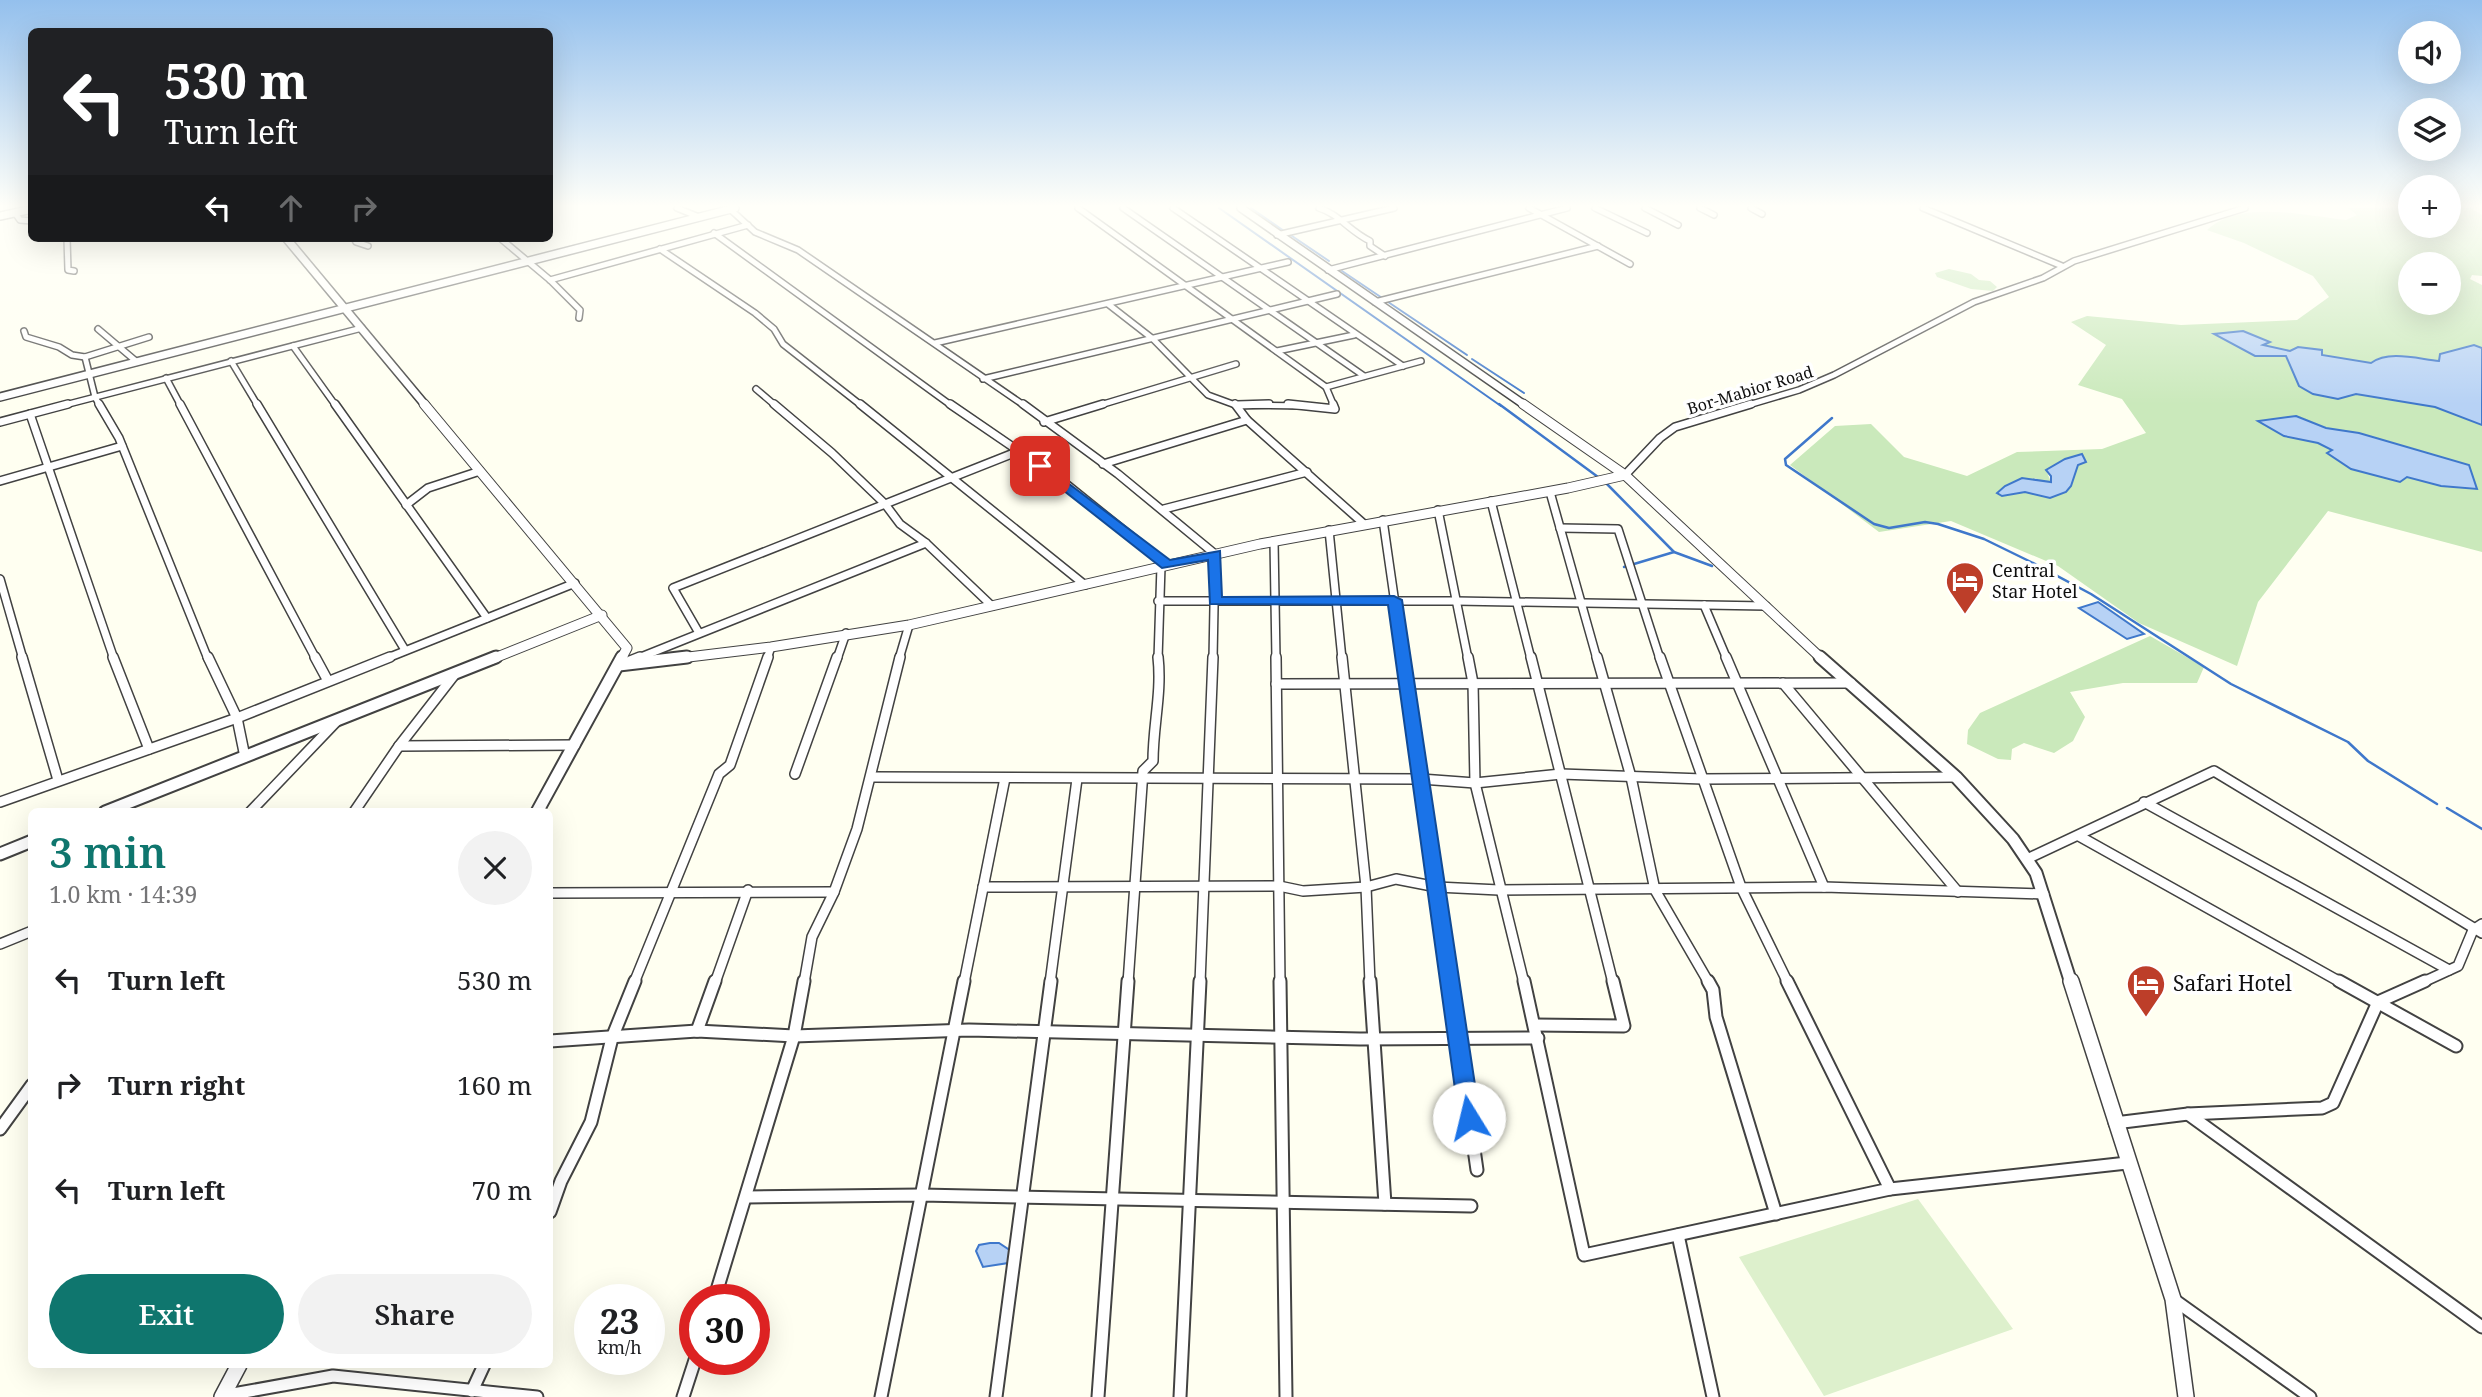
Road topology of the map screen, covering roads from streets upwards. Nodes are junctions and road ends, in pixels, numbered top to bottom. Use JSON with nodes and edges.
{"nodes":[{"id":1,"x":316,"y":273,"type":"edge"},
{"id":2,"x":482,"y":273,"type":"edge"},
{"id":3,"x":542,"y":273,"type":"edge"},
{"id":4,"x":574,"y":273,"type":"edge"},
{"id":5,"x":696,"y":273,"type":"edge"},
{"id":6,"x":768,"y":273,"type":"edge"},
{"id":7,"x":828,"y":273,"type":"edge"},
{"id":8,"x":1169,"y":273,"type":"edge"},
{"id":9,"x":1218,"y":273,"type":"edge"},
{"id":10,"x":1236,"y":273,"type":"edge"},
{"id":11,"x":1268,"y":273,"type":"edge"},
{"id":12,"x":1333,"y":273,"type":"edge"},
{"id":13,"x":1490,"y":273,"type":"edge"},
{"id":14,"x":2051,"y":273,"type":"edge"},
{"id":15,"x":1223,"y":276,"type":"junction"},
{"id":16,"x":550,"y":280,"type":"junction"},
{"id":17,"x":1186,"y":285,"type":"junction"},
{"id":18,"x":1338,"y":294,"type":"dead end"},
{"id":19,"x":1306,"y":301,"type":"junction"},
{"id":20,"x":1375,"y":302,"type":"junction"},
{"id":21,"x":1108,"y":304,"type":"junction"},
{"id":22,"x":344,"y":307,"type":"junction"},
{"id":23,"x":1268,"y":310,"type":"junction"},
{"id":24,"x":579,"y":318,"type":"dead end"},
{"id":25,"x":1231,"y":318,"type":"junction"},
{"id":26,"x":362,"y":328,"type":"junction"},
{"id":27,"x":98,"y":329,"type":"dead end"},
{"id":28,"x":24,"y":331,"type":"dead end"},
{"id":29,"x":1354,"y":335,"type":"junction"},
{"id":30,"x":149,"y":337,"type":"dead end"},
{"id":31,"x":1153,"y":339,"type":"junction"},
{"id":32,"x":934,"y":343,"type":"junction"},
{"id":33,"x":1314,"y":344,"type":"junction"},
{"id":34,"x":116,"y":345,"type":"junction"},
{"id":35,"x":293,"y":346,"type":"junction"},
{"id":36,"x":1277,"y":351,"type":"junction"},
{"id":37,"x":85,"y":357,"type":"junction"},
{"id":38,"x":231,"y":361,"type":"junction"},
{"id":39,"x":1421,"y":361,"type":"dead end"},
{"id":40,"x":137,"y":362,"type":"junction"},
{"id":41,"x":1236,"y":364,"type":"dead end"},
{"id":42,"x":1403,"y":366,"type":"junction"},
{"id":43,"x":91,"y":374,"type":"junction"},
{"id":44,"x":1192,"y":376,"type":"junction"},
{"id":45,"x":1364,"y":376,"type":"junction"},
{"id":46,"x":166,"y":378,"type":"junction"},
{"id":47,"x":983,"y":379,"type":"junction"},
{"id":48,"x":1326,"y":387,"type":"junction"},
{"id":49,"x":756,"y":389,"type":"dead end"},
{"id":50,"x":0,"y":397,"type":"edge"},
{"id":51,"x":95,"y":397,"type":"junction"},
{"id":52,"x":1237,"y":405,"type":"junction"},
{"id":53,"x":30,"y":414,"type":"junction"},
{"id":54,"x":1247,"y":420,"type":"junction"},
{"id":55,"x":0,"y":422,"type":"edge"},
{"id":56,"x":1044,"y":422,"type":"junction"},
{"id":57,"x":122,"y":446,"type":"junction"},
{"id":58,"x":1019,"y":451,"type":"junction"},
{"id":59,"x":1103,"y":464,"type":"junction"},
{"id":60,"x":48,"y":467,"type":"junction"},
{"id":61,"x":480,"y":471,"type":"junction"},
{"id":62,"x":1307,"y":472,"type":"junction"},
{"id":63,"x":1625,"y":475,"type":"junction"},
{"id":64,"x":953,"y":478,"type":"junction"},
{"id":65,"x":0,"y":481,"type":"edge"},
{"id":66,"x":1550,"y":492,"type":"junction"},
{"id":67,"x":1492,"y":501,"type":"junction"},
{"id":68,"x":885,"y":504,"type":"junction"},
{"id":69,"x":406,"y":505,"type":"junction"},
{"id":70,"x":1164,"y":509,"type":"junction"},
{"id":71,"x":1438,"y":510,"type":"junction"},
{"id":72,"x":1383,"y":520,"type":"junction"},
{"id":73,"x":1364,"y":524,"type":"junction"},
{"id":74,"x":1560,"y":528,"type":"junction"},
{"id":75,"x":1329,"y":530,"type":"junction"},
{"id":76,"x":1274,"y":541,"type":"junction"},
{"id":77,"x":926,"y":543,"type":"junction"},
{"id":78,"x":1215,"y":554,"type":"junction"},
{"id":79,"x":1164,"y":566,"type":"junction"},
{"id":80,"x":0,"y":579,"type":"edge"},
{"id":81,"x":575,"y":583,"type":"junction"},
{"id":82,"x":1085,"y":584,"type":"junction"},
{"id":83,"x":1275,"y":600,"type":"junction"},
{"id":84,"x":1336,"y":600,"type":"junction"},
{"id":85,"x":1394,"y":600,"type":"junction"},
{"id":86,"x":1158,"y":601,"type":"junction"},
{"id":87,"x":1215,"y":601,"type":"junction"},
{"id":88,"x":1456,"y":601,"type":"junction"},
{"id":89,"x":1517,"y":601,"type":"junction"},
{"id":90,"x":1581,"y":602,"type":"junction"},
{"id":91,"x":1642,"y":603,"type":"junction"},
{"id":92,"x":1704,"y":605,"type":"junction"},
{"id":93,"x":992,"y":606,"type":"junction"},
{"id":94,"x":1766,"y":606,"type":"junction"},
{"id":95,"x":602,"y":615,"type":"junction"},
{"id":96,"x":487,"y":618,"type":"junction"},
{"id":97,"x":909,"y":625,"type":"junction"},
{"id":98,"x":699,"y":633,"type":"junction"},
{"id":99,"x":846,"y":634,"type":"junction"},
{"id":100,"x":771,"y":647,"type":"junction"},
{"id":101,"x":405,"y":650,"type":"junction"},
{"id":102,"x":619,"y":665,"type":"junction"},
{"id":103,"x":457,"y":672,"type":"junction"},
{"id":104,"x":328,"y":681,"type":"junction"},
{"id":105,"x":1346,"y":683,"type":"junction"},
{"id":106,"x":1406,"y":683,"type":"junction"},
{"id":107,"x":1473,"y":683,"type":"junction"},
{"id":108,"x":1538,"y":683,"type":"junction"},
{"id":109,"x":1604,"y":683,"type":"junction"},
{"id":110,"x":1668,"y":683,"type":"junction"},
{"id":111,"x":1738,"y":683,"type":"junction"},
{"id":112,"x":1783,"y":683,"type":"junction"},
{"id":113,"x":1851,"y":683,"type":"junction"},
{"id":114,"x":1276,"y":684,"type":"junction"},
{"id":115,"x":237,"y":718,"type":"junction"},
{"id":116,"x":338,"y":720,"type":"junction"},
{"id":117,"x":575,"y":745,"type":"junction"},
{"id":118,"x":399,"y":746,"type":"junction"},
{"id":119,"x":149,"y":749,"type":"junction"},
{"id":120,"x":245,"y":757,"type":"junction"},
{"id":121,"x":795,"y":774,"type":"dead end"},
{"id":122,"x":1561,"y":774,"type":"junction"},
{"id":123,"x":871,"y":777,"type":"junction"},
{"id":124,"x":1956,"y":777,"type":"junction"},
{"id":125,"x":1005,"y":778,"type":"junction"},
{"id":126,"x":1632,"y":778,"type":"junction"},
{"id":127,"x":1777,"y":778,"type":"junction"},
{"id":128,"x":1866,"y":778,"type":"junction"},
{"id":129,"x":1077,"y":779,"type":"junction"},
{"id":130,"x":1142,"y":779,"type":"junction"},
{"id":131,"x":1211,"y":779,"type":"junction"},
{"id":132,"x":1277,"y":779,"type":"junction"},
{"id":133,"x":1354,"y":779,"type":"junction"},
{"id":134,"x":1421,"y":779,"type":"junction"},
{"id":135,"x":1703,"y":779,"type":"junction"},
{"id":136,"x":58,"y":780,"type":"junction"},
{"id":137,"x":1475,"y":783,"type":"junction"},
{"id":138,"x":0,"y":802,"type":"edge"},
{"id":139,"x":2144,"y":802,"type":"junction"},
{"id":140,"x":115,"y":808,"type":"edge"},
{"id":141,"x":254,"y":808,"type":"edge"},
{"id":142,"x":357,"y":808,"type":"edge"},
{"id":143,"x":539,"y":808,"type":"edge"},
{"id":144,"x":2079,"y":836,"type":"junction"},
{"id":145,"x":28,"y":843,"type":"edge"},
{"id":146,"x":0,"y":854,"type":"edge"},
{"id":147,"x":2027,"y":859,"type":"junction"},
{"id":148,"x":1135,"y":886,"type":"junction"},
{"id":149,"x":1207,"y":886,"type":"junction"},
{"id":150,"x":1279,"y":886,"type":"junction"},
{"id":151,"x":983,"y":887,"type":"junction"},
{"id":152,"x":1062,"y":887,"type":"junction"},
{"id":153,"x":1366,"y":887,"type":"junction"},
{"id":154,"x":1437,"y":887,"type":"junction"},
{"id":155,"x":1590,"y":887,"type":"junction"},
{"id":156,"x":1741,"y":887,"type":"junction"},
{"id":157,"x":1824,"y":887,"type":"junction"},
{"id":158,"x":748,"y":890,"type":"junction"},
{"id":159,"x":1499,"y":890,"type":"junction"},
{"id":160,"x":1655,"y":890,"type":"junction"},
{"id":161,"x":671,"y":891,"type":"junction"},
{"id":162,"x":834,"y":892,"type":"junction"},
{"id":163,"x":1958,"y":892,"type":"junction"},
{"id":164,"x":553,"y":893,"type":"edge"},
{"id":165,"x":2043,"y":894,"type":"junction"},
{"id":166,"x":2479,"y":929,"type":"edge"},
{"id":167,"x":28,"y":933,"type":"edge"},
{"id":168,"x":0,"y":944,"type":"edge"},
{"id":169,"x":2449,"y":970,"type":"junction"},
{"id":170,"x":2378,"y":1002,"type":"junction"},
{"id":171,"x":1535,"y":1025,"type":"junction"},
{"id":172,"x":954,"y":1030,"type":"junction"},
{"id":173,"x":697,"y":1031,"type":"junction"},
{"id":174,"x":1042,"y":1032,"type":"junction"},
{"id":175,"x":1126,"y":1034,"type":"junction"},
{"id":176,"x":1196,"y":1035,"type":"junction"},
{"id":177,"x":794,"y":1036,"type":"junction"},
{"id":178,"x":1280,"y":1037,"type":"junction"},
{"id":179,"x":612,"y":1038,"type":"junction"},
{"id":180,"x":1538,"y":1038,"type":"junction"},
{"id":181,"x":1373,"y":1039,"type":"junction"},
{"id":182,"x":1457,"y":1040,"type":"junction"},
{"id":183,"x":553,"y":1041,"type":"edge"},
{"id":184,"x":2456,"y":1046,"type":"dead end"},
{"id":185,"x":28,"y":1090,"type":"edge"},
{"id":186,"x":2188,"y":1114,"type":"junction"},
{"id":187,"x":2115,"y":1123,"type":"junction"},
{"id":188,"x":0,"y":1129,"type":"edge"},
{"id":189,"x":2127,"y":1163,"type":"junction"},
{"id":190,"x":1477,"y":1170,"type":"dead end"},
{"id":191,"x":1890,"y":1189,"type":"junction"},
{"id":192,"x":921,"y":1195,"type":"junction"},
{"id":193,"x":747,"y":1197,"type":"junction"},
{"id":194,"x":1021,"y":1197,"type":"junction"},
{"id":195,"x":1113,"y":1198,"type":"junction"},
{"id":196,"x":1189,"y":1199,"type":"junction"},
{"id":197,"x":1283,"y":1203,"type":"junction"},
{"id":198,"x":553,"y":1204,"type":"edge"},
{"id":199,"x":1385,"y":1204,"type":"junction"},
{"id":200,"x":1471,"y":1206,"type":"dead end"},
{"id":201,"x":1776,"y":1214,"type":"junction"},
{"id":202,"x":1678,"y":1235,"type":"junction"},
{"id":203,"x":719,"y":1284,"type":"edge"},
{"id":204,"x":2173,"y":1299,"type":"junction"},
{"id":205,"x":2482,"y":1327,"type":"edge"},
{"id":206,"x":237,"y":1368,"type":"edge"},
{"id":207,"x":483,"y":1368,"type":"edge"},
{"id":208,"x":690,"y":1375,"type":"edge"},
{"id":209,"x":472,"y":1391,"type":"junction"},
{"id":210,"x":222,"y":1396,"type":"edge"},
{"id":211,"x":537,"y":1397,"type":"edge"},
{"id":212,"x":682,"y":1397,"type":"edge"},
{"id":213,"x":881,"y":1397,"type":"edge"},
{"id":214,"x":996,"y":1397,"type":"edge"},
{"id":215,"x":1098,"y":1397,"type":"edge"},
{"id":216,"x":1180,"y":1397,"type":"edge"},
{"id":217,"x":1286,"y":1397,"type":"edge"},
{"id":218,"x":1713,"y":1397,"type":"edge"},
{"id":219,"x":2186,"y":1397,"type":"edge"},
{"id":220,"x":2310,"y":1397,"type":"edge"}],
"edges":[{"from":1,"to":22,"type":"street"},
{"from":2,"to":22,"type":"street"},
{"from":3,"to":16,"type":"street"},
{"from":4,"to":16,"type":"street"},
{"from":5,"to":64,"type":"street"},
{"from":6,"to":58,"type":"street"},
{"from":7,"to":32,"type":"street"},
{"from":8,"to":17,"type":"street"},
{"from":9,"to":15,"type":"street"},
{"from":10,"to":15,"type":"street"},
{"from":11,"to":19,"type":"street"},
{"from":12,"to":20,"type":"street"},
{"from":13,"to":20,"type":"street"},
{"from":14,"to":63,"type":"street","name":"Bor-Mabior Road"},
{"from":15,"to":17,"type":"street"},
{"from":15,"to":23,"type":"street"},
{"from":16,"to":24,"type":"street"},
{"from":17,"to":21,"type":"street"},
{"from":17,"to":25,"type":"street"},
{"from":18,"to":19,"type":"street"},
{"from":19,"to":23,"type":"street"},
{"from":19,"to":29,"type":"street"},
{"from":20,"to":63,"type":"street"},
{"from":21,"to":31,"type":"street"},
{"from":21,"to":32,"type":"street"},
{"from":22,"to":26,"type":"street"},
{"from":22,"to":40,"type":"street"},
{"from":23,"to":25,"type":"street"},
{"from":23,"to":33,"type":"street"},
{"from":25,"to":31,"type":"street"},
{"from":25,"to":36,"type":"street"},
{"from":26,"to":35,"type":"street"},
{"from":26,"to":61,"type":"street"},
{"from":27,"to":34,"type":"street"},
{"from":28,"to":37,"type":"street"},
{"from":29,"to":33,"type":"street"},
{"from":29,"to":42,"type":"street"},
{"from":30,"to":34,"type":"street"},
{"from":31,"to":44,"type":"street"},
{"from":31,"to":47,"type":"street"},
{"from":32,"to":47,"type":"street"},
{"from":33,"to":36,"type":"street"},
{"from":33,"to":45,"type":"street"},
{"from":34,"to":37,"type":"street"},
{"from":34,"to":40,"type":"street"},
{"from":35,"to":38,"type":"street"},
{"from":35,"to":69,"type":"street"},
{"from":36,"to":48,"type":"street"},
{"from":37,"to":43,"type":"street"},
{"from":38,"to":46,"type":"street"},
{"from":38,"to":101,"type":"street"},
{"from":39,"to":42,"type":"street"},
{"from":40,"to":43,"type":"street"},
{"from":41,"to":44,"type":"street"},
{"from":42,"to":45,"type":"street"},
{"from":43,"to":50,"type":"street"},
{"from":43,"to":51,"type":"street"},
{"from":44,"to":52,"type":"street"},
{"from":44,"to":56,"type":"street"},
{"from":45,"to":48,"type":"street"},
{"from":46,"to":51,"type":"street"},
{"from":46,"to":104,"type":"street"},
{"from":47,"to":56,"type":"street"},
{"from":48,"to":52,"type":"street"},
{"from":49,"to":68,"type":"street"},
{"from":51,"to":53,"type":"street"},
{"from":51,"to":57,"type":"street"},
{"from":52,"to":54,"type":"street"},
{"from":53,"to":55,"type":"street"},
{"from":53,"to":60,"type":"street"},
{"from":54,"to":59,"type":"street"},
{"from":54,"to":62,"type":"street"},
{"from":56,"to":59,"type":"street"},
{"from":57,"to":60,"type":"street"},
{"from":57,"to":115,"type":"street"},
{"from":58,"to":64,"type":"street"},
{"from":58,"to":79,"type":"street"},
{"from":59,"to":70,"type":"street"},
{"from":60,"to":65,"type":"street"},
{"from":60,"to":119,"type":"street"},
{"from":61,"to":69,"type":"street"},
{"from":61,"to":81,"type":"street"},
{"from":62,"to":70,"type":"street"},
{"from":62,"to":73,"type":"street"},
{"from":63,"to":66,"type":"street"},
{"from":63,"to":94,"type":"street"},
{"from":64,"to":68,"type":"street"},
{"from":64,"to":82,"type":"street"},
{"from":66,"to":67,"type":"street"},
{"from":66,"to":74,"type":"street"},
{"from":67,"to":71,"type":"street"},
{"from":67,"to":89,"type":"street"},
{"from":68,"to":77,"type":"street"},
{"from":68,"to":98,"type":"street"},
{"from":69,"to":96,"type":"street"},
{"from":70,"to":78,"type":"street"},
{"from":71,"to":72,"type":"street"},
{"from":71,"to":88,"type":"street"},
{"from":72,"to":73,"type":"street"},
{"from":72,"to":85,"type":"street"},
{"from":73,"to":75,"type":"street"},
{"from":74,"to":90,"type":"street"},
{"from":74,"to":91,"type":"street"},
{"from":75,"to":76,"type":"street"},
{"from":75,"to":84,"type":"street"},
{"from":76,"to":78,"type":"street"},
{"from":76,"to":83,"type":"street"},
{"from":77,"to":93,"type":"street"},
{"from":77,"to":98,"type":"street"},
{"from":78,"to":79,"type":"street"},
{"from":78,"to":87,"type":"street"},
{"from":79,"to":82,"type":"street"},
{"from":79,"to":86,"type":"street"},
{"from":80,"to":136,"type":"street"},
{"from":81,"to":95,"type":"street"},
{"from":81,"to":96,"type":"street"},
{"from":82,"to":93,"type":"street"},
{"from":83,"to":84,"type":"street"},
{"from":83,"to":87,"type":"street"},
{"from":83,"to":114,"type":"street"},
{"from":84,"to":85,"type":"street"},
{"from":84,"to":105,"type":"street"},
{"from":85,"to":88,"type":"street"},
{"from":85,"to":106,"type":"street"},
{"from":86,"to":87,"type":"street"},
{"from":86,"to":130,"type":"street"},
{"from":87,"to":131,"type":"street"},
{"from":88,"to":89,"type":"street"},
{"from":88,"to":107,"type":"street"},
{"from":89,"to":90,"type":"street"},
{"from":89,"to":108,"type":"street"},
{"from":90,"to":91,"type":"street"},
{"from":90,"to":109,"type":"street"},
{"from":91,"to":92,"type":"street"},
{"from":91,"to":110,"type":"street"},
{"from":92,"to":94,"type":"street"},
{"from":92,"to":111,"type":"street"},
{"from":93,"to":97,"type":"street"},
{"from":94,"to":113,"type":"street"},
{"from":95,"to":102,"type":"street"},
{"from":95,"to":103,"type":"street"},
{"from":96,"to":101,"type":"street"},
{"from":97,"to":99,"type":"street"},
{"from":97,"to":123,"type":"street"},
{"from":98,"to":102,"type":"street"},
{"from":99,"to":100,"type":"street"},
{"from":99,"to":121,"type":"street"},
{"from":100,"to":102,"type":"street"},
{"from":100,"to":161,"type":"street"},
{"from":101,"to":104,"type":"street"},
{"from":102,"to":117,"type":"street"},
{"from":103,"to":116,"type":"street"},
{"from":103,"to":118,"type":"street"},
{"from":104,"to":115,"type":"street"},
{"from":105,"to":106,"type":"street"},
{"from":105,"to":114,"type":"street"},
{"from":105,"to":133,"type":"street"},
{"from":106,"to":107,"type":"street"},
{"from":106,"to":134,"type":"street"},
{"from":107,"to":108,"type":"street"},
{"from":107,"to":137,"type":"street"},
{"from":108,"to":109,"type":"street"},
{"from":108,"to":122,"type":"street"},
{"from":109,"to":110,"type":"street"},
{"from":109,"to":126,"type":"street"},
{"from":110,"to":111,"type":"street"},
{"from":110,"to":135,"type":"street"},
{"from":111,"to":112,"type":"street"},
{"from":111,"to":127,"type":"street"},
{"from":112,"to":113,"type":"street"},
{"from":112,"to":128,"type":"street"},
{"from":113,"to":124,"type":"street"},
{"from":114,"to":132,"type":"street"},
{"from":115,"to":119,"type":"street"},
{"from":115,"to":120,"type":"street"},
{"from":116,"to":120,"type":"street"},
{"from":116,"to":141,"type":"street"},
{"from":117,"to":118,"type":"street"},
{"from":117,"to":143,"type":"street"},
{"from":118,"to":142,"type":"street"},
{"from":119,"to":136,"type":"street"},
{"from":120,"to":140,"type":"street"},
{"from":122,"to":126,"type":"street"},
{"from":122,"to":137,"type":"street"},
{"from":122,"to":155,"type":"street"},
{"from":123,"to":125,"type":"street"},
{"from":123,"to":162,"type":"street"},
{"from":124,"to":128,"type":"street"},
{"from":124,"to":147,"type":"street"},
{"from":125,"to":129,"type":"street"},
{"from":125,"to":151,"type":"street"},
{"from":126,"to":135,"type":"street"},
{"from":126,"to":160,"type":"street"},
{"from":127,"to":128,"type":"street"},
{"from":127,"to":135,"type":"street"},
{"from":127,"to":157,"type":"street"},
{"from":128,"to":163,"type":"street"},
{"from":129,"to":130,"type":"street"},
{"from":129,"to":152,"type":"street"},
{"from":130,"to":131,"type":"street"},
{"from":130,"to":148,"type":"street"},
{"from":131,"to":132,"type":"street"},
{"from":131,"to":149,"type":"street"},
{"from":132,"to":133,"type":"street"},
{"from":132,"to":150,"type":"street"},
{"from":133,"to":134,"type":"street"},
{"from":133,"to":153,"type":"street"},
{"from":134,"to":137,"type":"street"},
{"from":134,"to":154,"type":"street"},
{"from":135,"to":156,"type":"street"},
{"from":136,"to":138,"type":"street"},
{"from":137,"to":159,"type":"street"},
{"from":139,"to":144,"type":"street"},
{"from":139,"to":166,"type":"street"},
{"from":139,"to":169,"type":"street"},
{"from":144,"to":147,"type":"street"},
{"from":144,"to":170,"type":"street"},
{"from":145,"to":146,"type":"street"},
{"from":147,"to":165,"type":"street"},
{"from":148,"to":149,"type":"street"},
{"from":148,"to":152,"type":"street"},
{"from":148,"to":175,"type":"street"},
{"from":149,"to":150,"type":"street"},
{"from":149,"to":176,"type":"street"},
{"from":150,"to":153,"type":"street"},
{"from":150,"to":178,"type":"street"},
{"from":151,"to":152,"type":"street"},
{"from":151,"to":172,"type":"street"},
{"from":152,"to":174,"type":"street"},
{"from":153,"to":154,"type":"street"},
{"from":153,"to":181,"type":"street"},
{"from":154,"to":159,"type":"street"},
{"from":154,"to":182,"type":"street"},
{"from":155,"to":159,"type":"street"},
{"from":155,"to":160,"type":"street"},
{"from":155,"to":171,"type":"street"},
{"from":156,"to":157,"type":"street"},
{"from":156,"to":160,"type":"street"},
{"from":156,"to":191,"type":"street"},
{"from":157,"to":163,"type":"street"},
{"from":158,"to":161,"type":"street"},
{"from":158,"to":162,"type":"street"},
{"from":158,"to":173,"type":"street"},
{"from":159,"to":171,"type":"street"},
{"from":160,"to":201,"type":"street"},
{"from":161,"to":164,"type":"street"},
{"from":161,"to":179,"type":"street"},
{"from":162,"to":177,"type":"street"},
{"from":163,"to":165,"type":"street"},
{"from":165,"to":187,"type":"street"},
{"from":166,"to":169,"type":"street"},
{"from":167,"to":168,"type":"street"},
{"from":169,"to":170,"type":"street"},
{"from":170,"to":184,"type":"street"},
{"from":170,"to":186,"type":"street"},
{"from":171,"to":180,"type":"street"},
{"from":172,"to":174,"type":"street"},
{"from":172,"to":177,"type":"street"},
{"from":172,"to":192,"type":"street"},
{"from":173,"to":177,"type":"street"},
{"from":173,"to":179,"type":"street"},
{"from":174,"to":175,"type":"street"},
{"from":174,"to":194,"type":"street"},
{"from":175,"to":176,"type":"street"},
{"from":175,"to":195,"type":"street"},
{"from":176,"to":178,"type":"street"},
{"from":176,"to":196,"type":"street"},
{"from":177,"to":193,"type":"street"},
{"from":178,"to":181,"type":"street"},
{"from":178,"to":197,"type":"street"},
{"from":179,"to":183,"type":"street"},
{"from":179,"to":198,"type":"street"},
{"from":180,"to":182,"type":"street"},
{"from":180,"to":202,"type":"street"},
{"from":181,"to":182,"type":"street"},
{"from":181,"to":199,"type":"street"},
{"from":182,"to":190,"type":"street"},
{"from":185,"to":188,"type":"street"},
{"from":186,"to":187,"type":"street"},
{"from":186,"to":205,"type":"street"},
{"from":187,"to":189,"type":"street"},
{"from":189,"to":191,"type":"street"},
{"from":189,"to":204,"type":"street"},
{"from":191,"to":201,"type":"street"},
{"from":192,"to":193,"type":"street"},
{"from":192,"to":194,"type":"street"},
{"from":192,"to":213,"type":"street"},
{"from":193,"to":203,"type":"street"},
{"from":194,"to":195,"type":"street"},
{"from":194,"to":214,"type":"street"},
{"from":195,"to":196,"type":"street"},
{"from":195,"to":215,"type":"street"},
{"from":196,"to":197,"type":"street"},
{"from":196,"to":216,"type":"street"},
{"from":197,"to":199,"type":"street"},
{"from":197,"to":217,"type":"street"},
{"from":199,"to":200,"type":"street"},
{"from":201,"to":202,"type":"street"},
{"from":202,"to":218,"type":"street"},
{"from":204,"to":219,"type":"street"},
{"from":204,"to":220,"type":"street"},
{"from":206,"to":210,"type":"street"},
{"from":207,"to":209,"type":"street"},
{"from":208,"to":212,"type":"street"},
{"from":209,"to":210,"type":"street"},
{"from":209,"to":211,"type":"street"}]}
